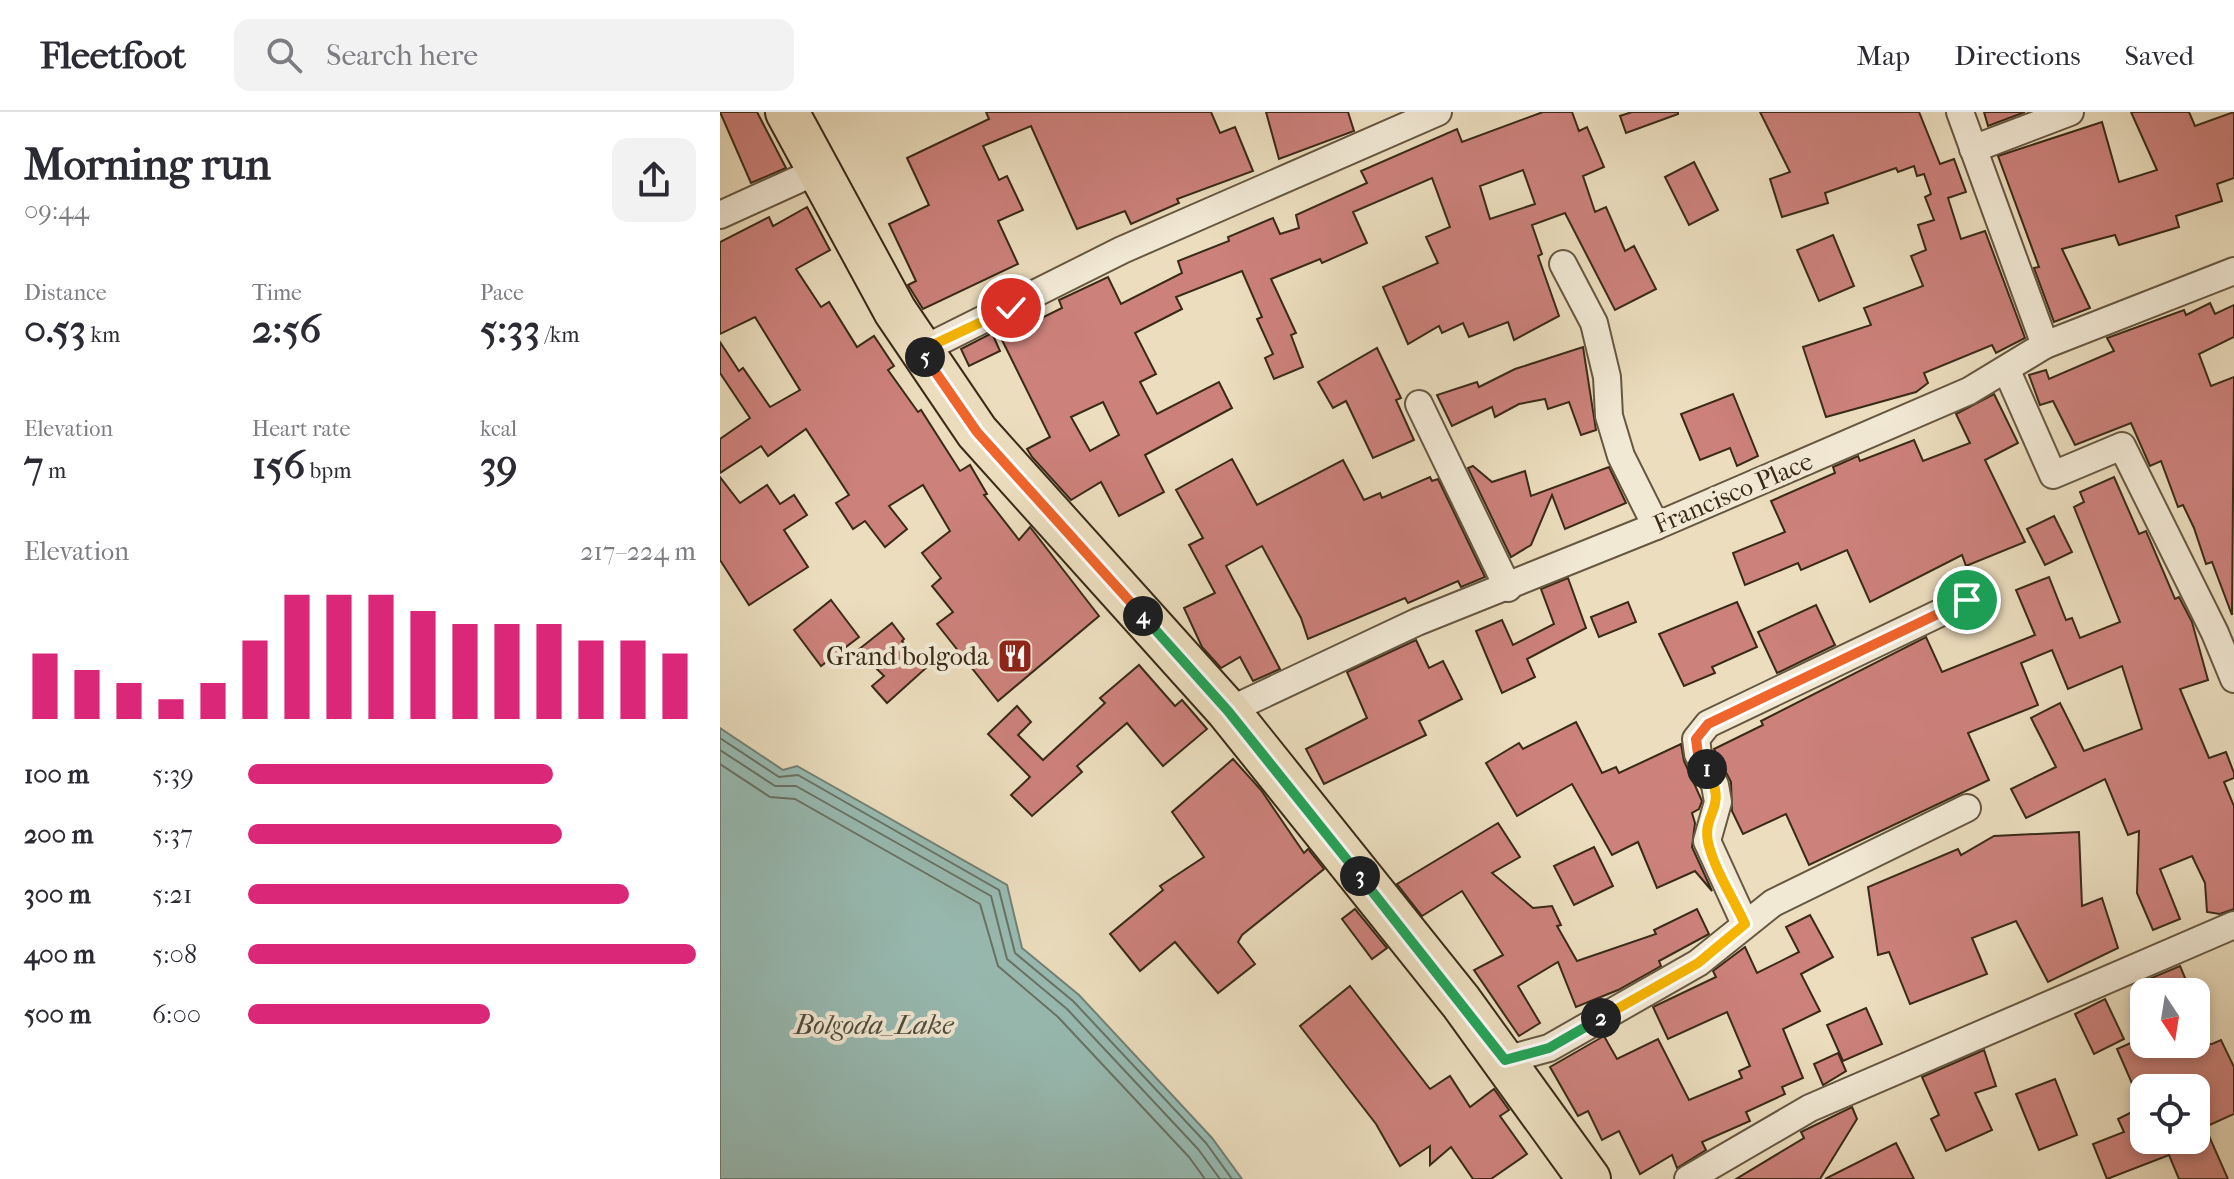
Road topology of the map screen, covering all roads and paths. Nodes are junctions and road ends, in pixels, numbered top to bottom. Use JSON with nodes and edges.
{"nodes":[{"id":1,"x":787,"y":112,"type":"edge"},
{"id":2,"x":1438,"y":112,"type":"edge"},
{"id":3,"x":1960,"y":112,"type":"edge"},
{"id":4,"x":2070,"y":112,"type":"edge"},
{"id":5,"x":1973,"y":149,"type":"junction"},
{"id":6,"x":817,"y":171,"type":"junction"},
{"id":7,"x":720,"y":215,"type":"edge"},
{"id":8,"x":1563,"y":264,"type":"dead end"},
{"id":9,"x":2234,"y":271,"type":"edge"},
{"id":10,"x":2045,"y":345,"type":"junction"},
{"id":11,"x":920,"y":351,"type":"junction"},
{"id":12,"x":2007,"y":371,"type":"junction"},
{"id":13,"x":1419,"y":404,"type":"dead end"},
{"id":14,"x":1656,"y":526,"type":"junction"},
{"id":15,"x":1508,"y":588,"type":"junction"},
{"id":16,"x":1967,"y":600,"type":"dead end"},
{"id":17,"x":2234,"y":679,"type":"edge"},
{"id":18,"x":1228,"y":711,"type":"junction"},
{"id":19,"x":1967,"y":808,"type":"dead end"},
{"id":20,"x":1745,"y":924,"type":"junction"},
{"id":21,"x":2234,"y":925,"type":"edge"},
{"id":22,"x":1505,"y":1060,"type":"junction"},
{"id":23,"x":1589,"y":1179,"type":"edge"},
{"id":24,"x":1688,"y":1179,"type":"edge"}],
"edges":[{"from":1,"to":6,"type":"main road"},
{"from":2,"to":11,"type":"street"},
{"from":3,"to":5,"type":"street"},
{"from":4,"to":5,"type":"street"},
{"from":5,"to":10,"type":"street"},
{"from":6,"to":7,"type":"street"},
{"from":6,"to":11,"type":"main road"},
{"from":8,"to":14,"type":"street"},
{"from":9,"to":10,"type":"street","name":"Francisco Place"},
{"from":10,"to":12,"type":"street","name":"Francisco Place"},
{"from":11,"to":18,"type":"main road"},
{"from":12,"to":14,"type":"street","name":"Francisco Place"},
{"from":12,"to":17,"type":"street"},
{"from":13,"to":15,"type":"street"},
{"from":14,"to":15,"type":"street","name":"Francisco Place"},
{"from":15,"to":18,"type":"street","name":"Francisco Place"},
{"from":16,"to":20,"type":"street"},
{"from":18,"to":22,"type":"main road"},
{"from":19,"to":20,"type":"street"},
{"from":20,"to":22,"type":"street"},
{"from":21,"to":24,"type":"street"},
{"from":22,"to":23,"type":"main road"}]}
